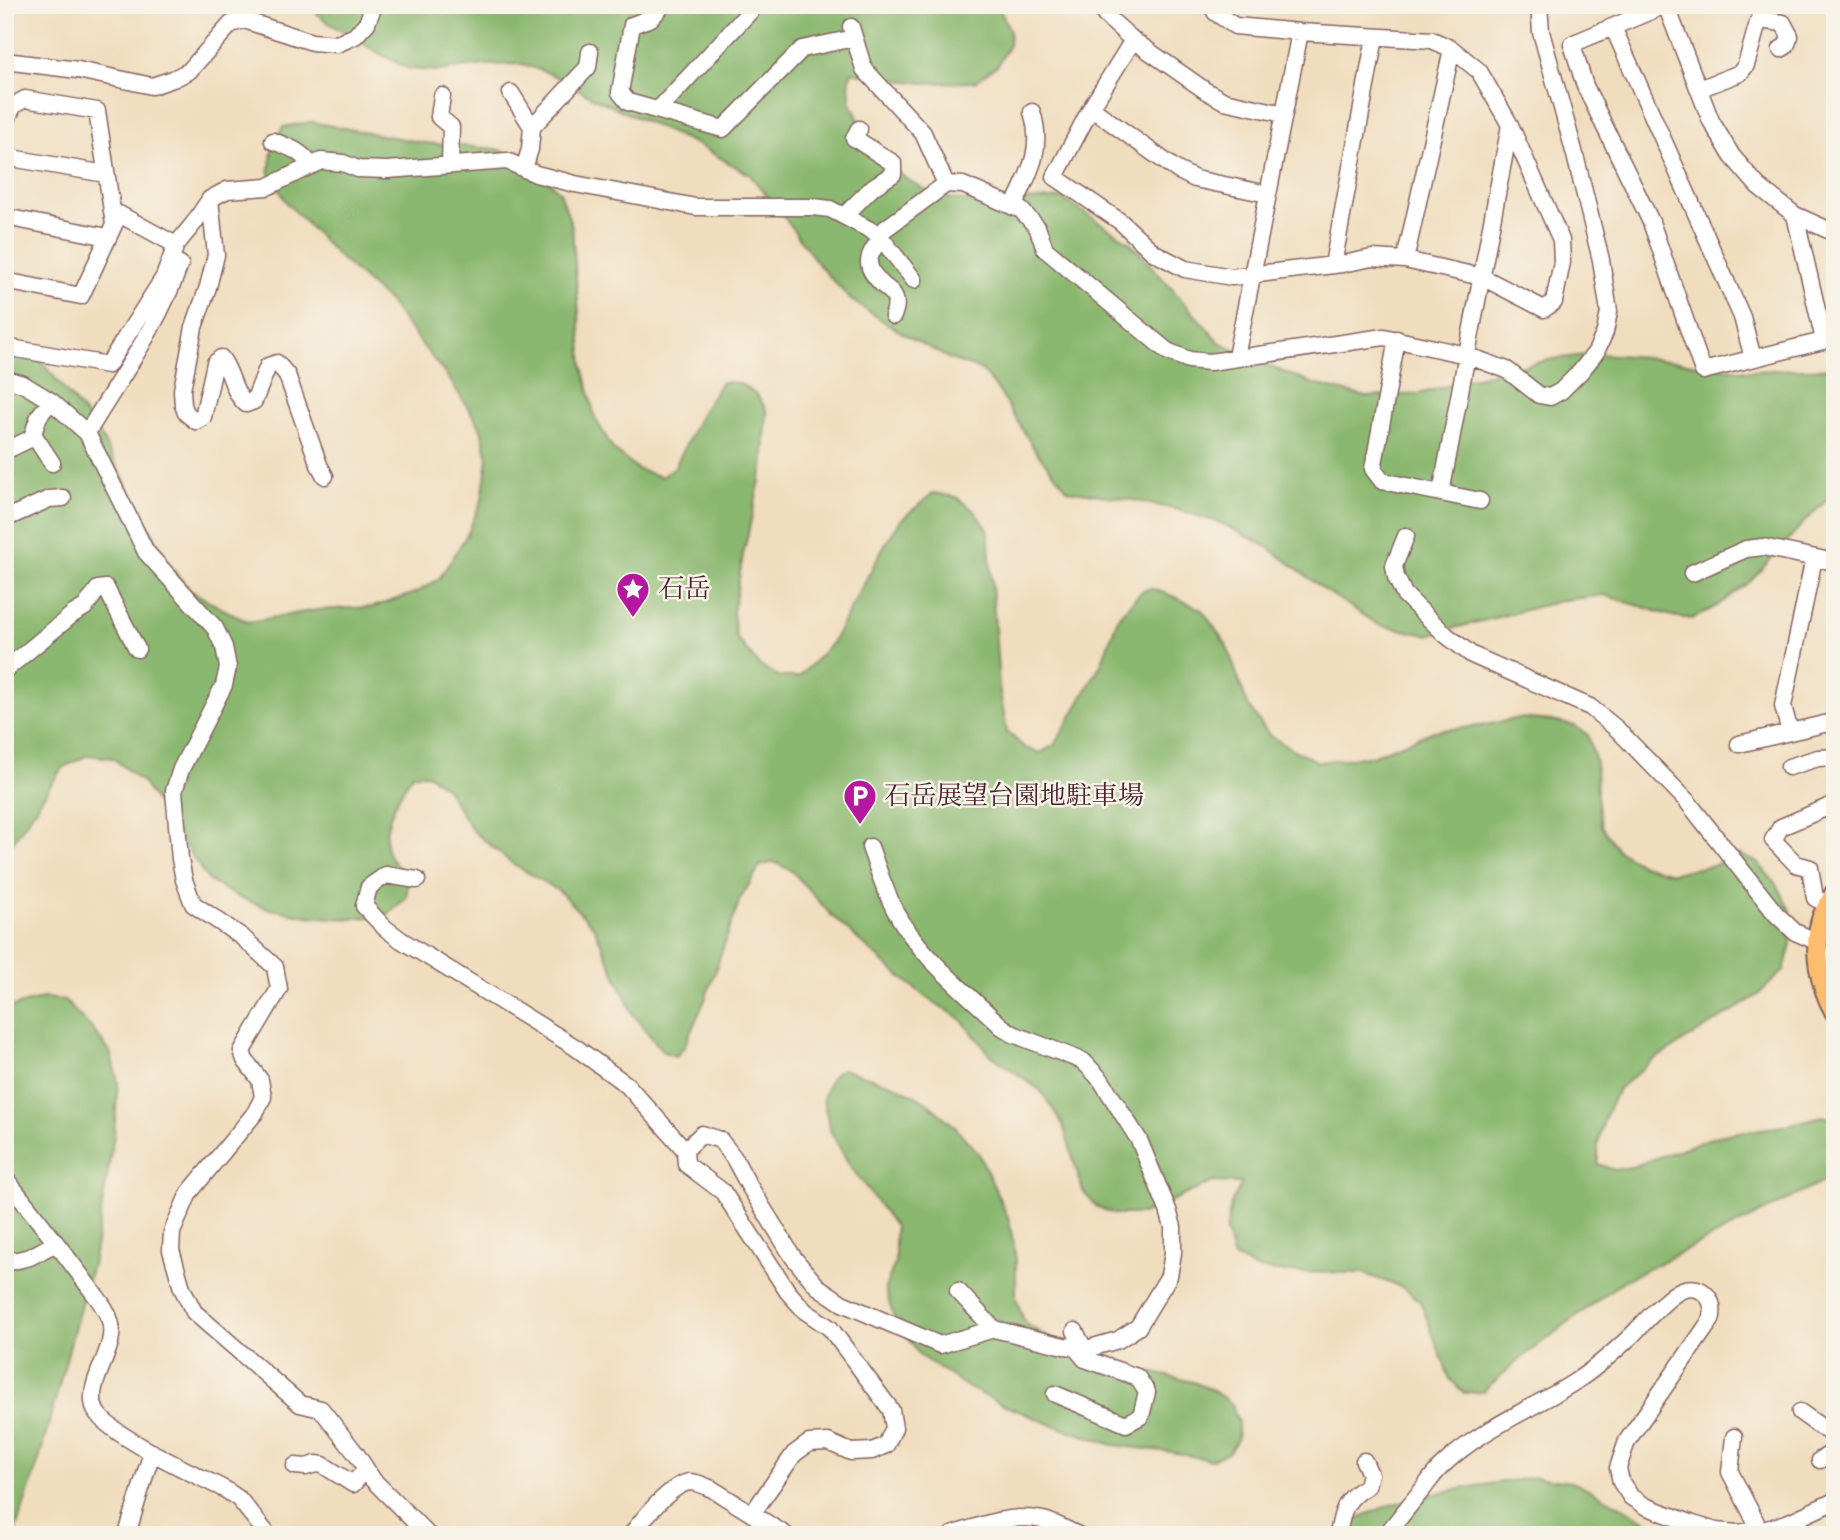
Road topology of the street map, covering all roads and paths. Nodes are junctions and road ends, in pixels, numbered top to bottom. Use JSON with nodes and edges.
{"nodes":[{"id":1,"x":374,"y":5,"type":"edge"},
{"id":2,"x":663,"y":5,"type":"edge"},
{"id":3,"x":755,"y":5,"type":"edge"},
{"id":4,"x":1099,"y":5,"type":"edge"},
{"id":5,"x":1211,"y":5,"type":"edge"},
{"id":6,"x":1539,"y":5,"type":"edge"},
{"id":7,"x":1665,"y":5,"type":"edge"},
{"id":8,"x":1761,"y":13,"type":"edge"},
{"id":9,"x":1613,"y":27,"type":"junction"},
{"id":10,"x":1300,"y":33,"type":"junction"},
{"id":11,"x":1376,"y":37,"type":"junction"},
{"id":12,"x":1133,"y":40,"type":"junction"},
{"id":13,"x":1452,"y":49,"type":"junction"},
{"id":14,"x":1781,"y":49,"type":"dead end"},
{"id":15,"x":590,"y":52,"type":"dead end"},
{"id":16,"x":5,"y":61,"type":"edge"},
{"id":17,"x":1699,"y":89,"type":"junction"},
{"id":18,"x":511,"y":93,"type":"dead end"},
{"id":19,"x":442,"y":96,"type":"dead end"},
{"id":20,"x":1091,"y":108,"type":"junction"},
{"id":21,"x":658,"y":110,"type":"junction"},
{"id":22,"x":1032,"y":112,"type":"dead end"},
{"id":23,"x":1284,"y":114,"type":"junction"},
{"id":24,"x":5,"y":123,"type":"edge"},
{"id":25,"x":1510,"y":125,"type":"junction"},
{"id":26,"x":532,"y":127,"type":"junction"},
{"id":27,"x":854,"y":138,"type":"dead end"},
{"id":28,"x":273,"y":141,"type":"dead end"},
{"id":29,"x":5,"y":157,"type":"edge"},
{"id":30,"x":450,"y":165,"type":"junction"},
{"id":31,"x":311,"y":166,"type":"junction"},
{"id":32,"x":524,"y":169,"type":"junction"},
{"id":33,"x":106,"y":174,"type":"junction"},
{"id":34,"x":946,"y":184,"type":"junction"},
{"id":35,"x":1268,"y":194,"type":"junction"},
{"id":36,"x":211,"y":199,"type":"junction"},
{"id":37,"x":1013,"y":206,"type":"junction"},
{"id":38,"x":1796,"y":215,"type":"junction"},
{"id":39,"x":844,"y":216,"type":"junction"},
{"id":40,"x":5,"y":217,"type":"edge"},
{"id":41,"x":194,"y":224,"type":"junction"},
{"id":42,"x":111,"y":230,"type":"junction"},
{"id":43,"x":1835,"y":233,"type":"edge"},
{"id":44,"x":880,"y":236,"type":"junction"},
{"id":45,"x":176,"y":245,"type":"junction"},
{"id":46,"x":1405,"y":260,"type":"junction"},
{"id":47,"x":1333,"y":265,"type":"junction"},
{"id":48,"x":1253,"y":274,"type":"junction"},
{"id":49,"x":1482,"y":277,"type":"junction"},
{"id":50,"x":914,"y":280,"type":"dead end"},
{"id":51,"x":5,"y":281,"type":"edge"},
{"id":52,"x":893,"y":316,"type":"dead end"},
{"id":53,"x":1397,"y":339,"type":"junction"},
{"id":54,"x":1829,"y":339,"type":"edge"},
{"id":55,"x":5,"y":348,"type":"edge"},
{"id":56,"x":1466,"y":355,"type":"junction"},
{"id":57,"x":1236,"y":357,"type":"junction"},
{"id":58,"x":1753,"y":358,"type":"junction"},
{"id":59,"x":5,"y":379,"type":"edge"},
{"id":60,"x":51,"y":401,"type":"junction"},
{"id":61,"x":87,"y":433,"type":"junction"},
{"id":62,"x":34,"y":437,"type":"junction"},
{"id":63,"x":5,"y":451,"type":"edge"},
{"id":64,"x":52,"y":463,"type":"dead end"},
{"id":65,"x":325,"y":476,"type":"dead end"},
{"id":66,"x":1441,"y":493,"type":"junction"},
{"id":67,"x":63,"y":498,"type":"dead end"},
{"id":68,"x":1480,"y":501,"type":"dead end"},
{"id":69,"x":5,"y":511,"type":"edge"},
{"id":70,"x":1406,"y":536,"type":"dead end"},
{"id":71,"x":1814,"y":558,"type":"junction"},
{"id":72,"x":1835,"y":562,"type":"edge"},
{"id":73,"x":1692,"y":573,"type":"dead end"},
{"id":74,"x":137,"y":649,"type":"dead end"},
{"id":75,"x":5,"y":670,"type":"edge"},
{"id":76,"x":1835,"y":723,"type":"edge"},
{"id":77,"x":1790,"y":732,"type":"junction"},
{"id":78,"x":1739,"y":744,"type":"dead end"},
{"id":79,"x":1835,"y":757,"type":"edge"},
{"id":80,"x":1789,"y":767,"type":"dead end"},
{"id":81,"x":1835,"y":804,"type":"edge"},
{"id":82,"x":870,"y":847,"type":"dead end"},
{"id":83,"x":417,"y":880,"type":"dead end"},
{"id":84,"x":1832,"y":899,"type":"edge"},
{"id":85,"x":1818,"y":946,"type":"junction"},
{"id":86,"x":1835,"y":966,"type":"edge"},
{"id":87,"x":1835,"y":1012,"type":"edge"},
{"id":88,"x":685,"y":1150,"type":"junction"},
{"id":89,"x":5,"y":1178,"type":"edge"},
{"id":90,"x":56,"y":1243,"type":"junction"},
{"id":91,"x":5,"y":1262,"type":"edge"},
{"id":92,"x":958,"y":1291,"type":"dead end"},
{"id":93,"x":995,"y":1329,"type":"junction"},
{"id":94,"x":1077,"y":1341,"type":"junction"},
{"id":95,"x":1055,"y":1394,"type":"dead end"},
{"id":96,"x":1800,"y":1412,"type":"dead end"},
{"id":97,"x":1734,"y":1437,"type":"dead end"},
{"id":98,"x":1835,"y":1437,"type":"edge"},
{"id":99,"x":1835,"y":1451,"type":"edge"},
{"id":100,"x":152,"y":1452,"type":"junction"},
{"id":101,"x":1820,"y":1460,"type":"dead end"},
{"id":102,"x":1364,"y":1461,"type":"dead end"},
{"id":103,"x":295,"y":1466,"type":"dead end"},
{"id":104,"x":366,"y":1469,"type":"junction"},
{"id":105,"x":1835,"y":1501,"type":"edge"},
{"id":106,"x":752,"y":1514,"type":"junction"},
{"id":107,"x":1760,"y":1530,"type":"junction"},
{"id":108,"x":1717,"y":1533,"type":"edge"},
{"id":109,"x":782,"y":1534,"type":"edge"},
{"id":110,"x":129,"y":1535,"type":"edge"},
{"id":111,"x":268,"y":1535,"type":"edge"},
{"id":112,"x":428,"y":1535,"type":"edge"},
{"id":113,"x":631,"y":1535,"type":"edge"},
{"id":114,"x":952,"y":1535,"type":"edge"},
{"id":115,"x":1078,"y":1535,"type":"edge"},
{"id":116,"x":1338,"y":1535,"type":"edge"},
{"id":117,"x":1386,"y":1535,"type":"edge"}],
"edges":[{"from":1,"to":16,"type":"street"},
{"from":2,"to":21,"type":"street"},
{"from":3,"to":21,"type":"street"},
{"from":4,"to":12,"type":"street"},
{"from":5,"to":10,"type":"street"},
{"from":6,"to":56,"type":"street"},
{"from":7,"to":9,"type":"street"},
{"from":7,"to":17,"type":"street"},
{"from":8,"to":14,"type":"street"},
{"from":8,"to":17,"type":"street"},
{"from":9,"to":58,"type":"street"},
{"from":9,"to":58,"type":"street"},
{"from":10,"to":11,"type":"street"},
{"from":10,"to":23,"type":"street"},
{"from":11,"to":13,"type":"street"},
{"from":11,"to":47,"type":"street"},
{"from":12,"to":20,"type":"street"},
{"from":12,"to":23,"type":"street"},
{"from":13,"to":25,"type":"street"},
{"from":13,"to":46,"type":"street"},
{"from":15,"to":26,"type":"street"},
{"from":17,"to":38,"type":"street"},
{"from":18,"to":26,"type":"street"},
{"from":19,"to":30,"type":"street"},
{"from":20,"to":35,"type":"street"},
{"from":20,"to":48,"type":"street"},
{"from":21,"to":34,"type":"street"},
{"from":22,"to":37,"type":"street"},
{"from":23,"to":35,"type":"street"},
{"from":24,"to":33,"type":"street"},
{"from":25,"to":49,"type":"street"},
{"from":25,"to":49,"type":"street"},
{"from":26,"to":32,"type":"street"},
{"from":27,"to":39,"type":"street"},
{"from":28,"to":31,"type":"street"},
{"from":29,"to":33,"type":"street"},
{"from":30,"to":31,"type":"street"},
{"from":30,"to":32,"type":"street"},
{"from":31,"to":36,"type":"street"},
{"from":32,"to":39,"type":"street"},
{"from":33,"to":42,"type":"street"},
{"from":34,"to":37,"type":"street"},
{"from":34,"to":44,"type":"street"},
{"from":35,"to":48,"type":"street"},
{"from":36,"to":41,"type":"street"},
{"from":36,"to":65,"type":"street"},
{"from":37,"to":57,"type":"street"},
{"from":38,"to":43,"type":"street"},
{"from":38,"to":54,"type":"street"},
{"from":39,"to":44,"type":"street"},
{"from":40,"to":42,"type":"street"},
{"from":41,"to":45,"type":"street"},
{"from":41,"to":61,"type":"street"},
{"from":42,"to":45,"type":"street"},
{"from":42,"to":51,"type":"street"},
{"from":44,"to":50,"type":"street"},
{"from":44,"to":52,"type":"street"},
{"from":45,"to":55,"type":"street"},
{"from":46,"to":47,"type":"street"},
{"from":46,"to":49,"type":"street"},
{"from":47,"to":48,"type":"street"},
{"from":48,"to":57,"type":"street"},
{"from":49,"to":56,"type":"street"},
{"from":53,"to":56,"type":"street"},
{"from":53,"to":57,"type":"street"},
{"from":53,"to":66,"type":"street"},
{"from":54,"to":58,"type":"street"},
{"from":56,"to":66,"type":"street"},
{"from":59,"to":60,"type":"street"},
{"from":60,"to":61,"type":"street"},
{"from":60,"to":62,"type":"street"},
{"from":61,"to":104,"type":"street"},
{"from":62,"to":63,"type":"street"},
{"from":62,"to":64,"type":"street"},
{"from":66,"to":68,"type":"street"},
{"from":67,"to":69,"type":"street"},
{"from":70,"to":85,"type":"street"},
{"from":71,"to":72,"type":"street"},
{"from":71,"to":73,"type":"street"},
{"from":71,"to":77,"type":"street"},
{"from":74,"to":75,"type":"street"},
{"from":76,"to":77,"type":"street"},
{"from":77,"to":78,"type":"street"},
{"from":79,"to":80,"type":"street"},
{"from":81,"to":84,"type":"street"},
{"from":82,"to":94,"type":"street"},
{"from":83,"to":88,"type":"street"},
{"from":84,"to":85,"type":"main road"},
{"from":85,"to":86,"type":"street"},
{"from":85,"to":87,"type":"main road"},
{"from":88,"to":93,"type":"street"},
{"from":88,"to":106,"type":"street"},
{"from":89,"to":90,"type":"street"},
{"from":90,"to":91,"type":"street"},
{"from":90,"to":100,"type":"street"},
{"from":92,"to":93,"type":"street"},
{"from":93,"to":94,"type":"street"},
{"from":94,"to":95,"type":"street"},
{"from":96,"to":98,"type":"street"},
{"from":97,"to":107,"type":"street"},
{"from":99,"to":101,"type":"street"},
{"from":100,"to":110,"type":"street"},
{"from":100,"to":111,"type":"street"},
{"from":102,"to":116,"type":"street"},
{"from":103,"to":104,"type":"street"},
{"from":104,"to":112,"type":"street"},
{"from":105,"to":107,"type":"street"},
{"from":106,"to":109,"type":"street"},
{"from":106,"to":113,"type":"street"},
{"from":107,"to":108,"type":"street"},
{"from":108,"to":117,"type":"street"},
{"from":114,"to":115,"type":"street"}]}
